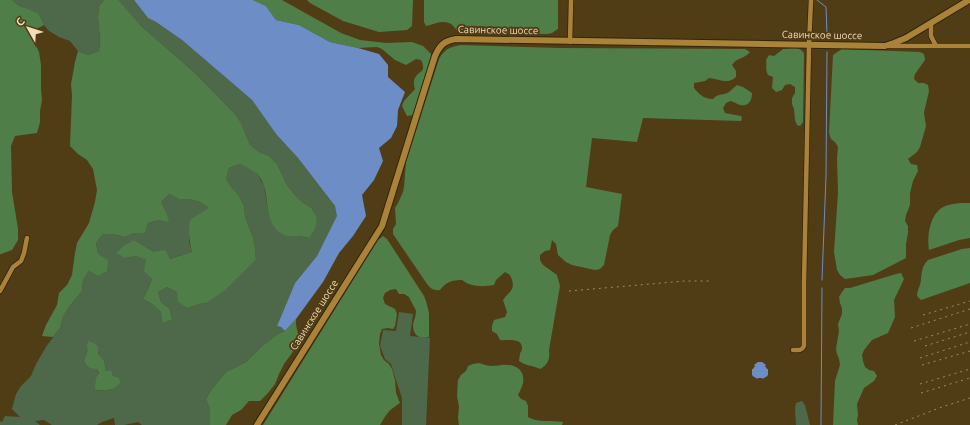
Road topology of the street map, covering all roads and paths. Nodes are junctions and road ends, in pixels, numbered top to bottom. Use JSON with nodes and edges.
{"nodes":[{"id":1,"x":571,"y":0,"type":"edge"},
{"id":2,"x":811,"y":0,"type":"edge"},
{"id":3,"x":969,"y":0,"type":"edge"},
{"id":4,"x":930,"y":23,"type":"junction"},
{"id":5,"x":570,"y":42,"type":"junction"},
{"id":6,"x":809,"y":44,"type":"junction"},
{"id":7,"x":886,"y":46,"type":"junction"},
{"id":8,"x":936,"y":46,"type":"junction"},
{"id":9,"x":970,"y":46,"type":"edge"},
{"id":10,"x":27,"y":238,"type":"dead end"},
{"id":11,"x":0,"y":291,"type":"edge"},
{"id":12,"x":793,"y":350,"type":"dead end"},
{"id":13,"x":257,"y":425,"type":"edge"}],
"edges":[{"from":1,"to":5,"type":"street"},
{"from":2,"to":6,"type":"street"},
{"from":3,"to":4,"type":"street","name":"Савинское шоссе"},
{"from":4,"to":7,"type":"street","name":"Савинское шоссе"},
{"from":4,"to":8,"type":"street"},
{"from":5,"to":6,"type":"street","name":"Савинское шоссе"},
{"from":5,"to":13,"type":"street","name":"Савинское шоссе"},
{"from":6,"to":7,"type":"street","name":"Савинское шоссе"},
{"from":6,"to":12,"type":"street"},
{"from":7,"to":8,"type":"street"},
{"from":8,"to":9,"type":"street"},
{"from":10,"to":11,"type":"street"}]}
